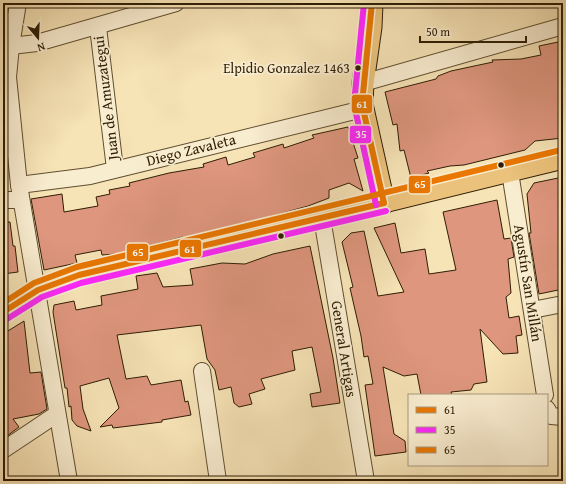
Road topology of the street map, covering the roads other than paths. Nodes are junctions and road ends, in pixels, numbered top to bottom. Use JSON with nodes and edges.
{"nodes":[{"id":1,"x":18,"y":3,"type":"edge"},
{"id":2,"x":176,"y":3,"type":"edge"},
{"id":3,"x":372,"y":3,"type":"edge"},
{"id":4,"x":563,"y":26,"type":"edge"},
{"id":5,"x":98,"y":27,"type":"junction"},
{"id":6,"x":11,"y":46,"type":"junction"},
{"id":7,"x":363,"y":83,"type":"junction"},
{"id":8,"x":363,"y":109,"type":"junction"},
{"id":9,"x":563,"y":158,"type":"edge"},
{"id":10,"x":115,"y":169,"type":"junction"},
{"id":11,"x":510,"y":172,"type":"junction"},
{"id":12,"x":20,"y":193,"type":"junction"},
{"id":13,"x":3,"y":200,"type":"edge"},
{"id":14,"x":384,"y":203,"type":"junction"},
{"id":15,"x":322,"y":218,"type":"junction"},
{"id":16,"x":38,"y":290,"type":"junction"},
{"id":17,"x":563,"y":304,"type":"edge"},
{"id":18,"x":532,"y":310,"type":"junction"},
{"id":19,"x":3,"y":312,"type":"edge"},
{"id":20,"x":202,"y":371,"type":"dead end"},
{"id":21,"x":545,"y":394,"type":"edge"},
{"id":22,"x":57,"y":414,"type":"junction"},
{"id":23,"x":3,"y":450,"type":"edge"},
{"id":24,"x":69,"y":481,"type":"edge"},
{"id":25,"x":218,"y":481,"type":"edge"},
{"id":26,"x":366,"y":481,"type":"edge"}],
"edges":[{"from":1,"to":6,"type":"street"},
{"from":2,"to":5,"type":"street"},
{"from":3,"to":7,"type":"main road"},
{"from":4,"to":7,"type":"street"},
{"from":5,"to":6,"type":"street"},
{"from":5,"to":10,"type":"street","name":"Juan de Amuzategui"},
{"from":6,"to":12,"type":"street"},
{"from":7,"to":8,"type":"main road"},
{"from":8,"to":10,"type":"street","name":"Diego Zavaleta"},
{"from":8,"to":14,"type":"main road"},
{"from":9,"to":11,"type":"main road"},
{"from":10,"to":12,"type":"street","name":"Diego Zavaleta"},
{"from":11,"to":14,"type":"main road"},
{"from":11,"to":18,"type":"street","name":"Agustín San Millán"},
{"from":12,"to":13,"type":"street","name":"Diego Zavaleta"},
{"from":12,"to":16,"type":"street"},
{"from":14,"to":15,"type":"main road"},
{"from":15,"to":16,"type":"main road"},
{"from":15,"to":26,"type":"street","name":"General Artigas"},
{"from":16,"to":19,"type":"main road"},
{"from":16,"to":22,"type":"street"},
{"from":17,"to":18,"type":"street"},
{"from":18,"to":21,"type":"street","name":"Agustín San Millán"},
{"from":20,"to":25,"type":"street"},
{"from":22,"to":23,"type":"street"},
{"from":22,"to":24,"type":"street"}]}
